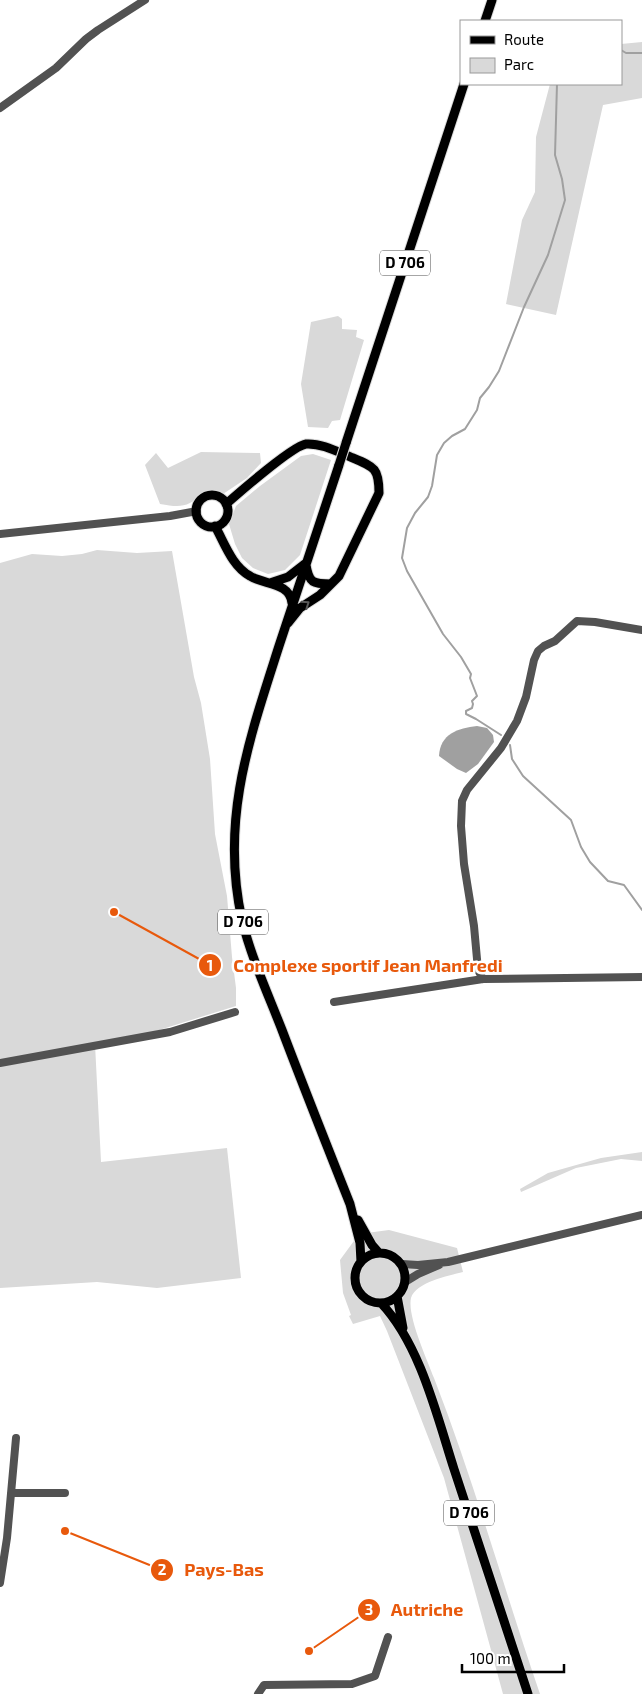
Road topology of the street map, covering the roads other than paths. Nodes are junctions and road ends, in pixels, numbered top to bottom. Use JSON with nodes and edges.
{"nodes":[{"id":1,"x":145,"y":0,"type":"edge"},
{"id":2,"x":492,"y":0,"type":"edge"},
{"id":3,"x":485,"y":20,"type":"edge"},
{"id":4,"x":464,"y":85,"type":"edge"},
{"id":5,"x":0,"y":108,"type":"edge"},
{"id":6,"x":226,"y":504,"type":"junction"},
{"id":7,"x":197,"y":511,"type":"junction"},
{"id":8,"x":215,"y":526,"type":"junction"},
{"id":9,"x":0,"y":534,"type":"edge"},
{"id":10,"x":306,"y":564,"type":"junction"},
{"id":11,"x":270,"y":582,"type":"junction"},
{"id":12,"x":330,"y":584,"type":"junction"},
{"id":13,"x":292,"y":603,"type":"junction"},
{"id":14,"x":285,"y":627,"type":"junction"},
{"id":15,"x":642,"y":630,"type":"edge"},
{"id":16,"x":642,"y":977,"type":"edge"},
{"id":17,"x":483,"y":979,"type":"junction"},
{"id":18,"x":334,"y":1002,"type":"dead end"},
{"id":19,"x":235,"y":1012,"type":"dead end"},
{"id":20,"x":0,"y":1063,"type":"edge"},
{"id":21,"x":350,"y":1204,"type":"junction"},
{"id":22,"x":642,"y":1215,"type":"edge"},
{"id":23,"x":379,"y":1253,"type":"junction"},
{"id":24,"x":361,"y":1262,"type":"junction"},
{"id":25,"x":448,"y":1262,"type":"junction"},
{"id":26,"x":402,"y":1264,"type":"junction"},
{"id":27,"x":405,"y":1282,"type":"junction"},
{"id":28,"x":397,"y":1296,"type":"junction"},
{"id":29,"x":381,"y":1303,"type":"junction"},
{"id":30,"x":404,"y":1333,"type":"junction"},
{"id":31,"x":16,"y":1438,"type":"dead end"},
{"id":32,"x":11,"y":1493,"type":"junction"},
{"id":33,"x":65,"y":1493,"type":"dead end"},
{"id":34,"x":0,"y":1582,"type":"edge"},
{"id":35,"x":388,"y":1637,"type":"dead end"},
{"id":36,"x":258,"y":1694,"type":"edge"},
{"id":37,"x":528,"y":1694,"type":"edge"}],
"edges":[{"from":1,"to":5,"type":"street"},
{"from":2,"to":3,"type":"main road"},
{"from":4,"to":10,"type":"main road","number":"D 706","bridge":true},
{"from":6,"to":7,"type":"main road"},
{"from":6,"to":8,"type":"main road"},
{"from":6,"to":12,"type":"main road"},
{"from":7,"to":8,"type":"main road"},
{"from":7,"to":9,"type":"street"},
{"from":8,"to":11,"type":"main road"},
{"from":10,"to":11,"type":"main road"},
{"from":10,"to":12,"type":"main road"},
{"from":10,"to":13,"type":"main road","number":"D 706"},
{"from":11,"to":13,"type":"main road"},
{"from":14,"to":12,"type":"main road","one_way":true},
{"from":13,"to":14,"type":"main road","number":"D 706"},
{"from":14,"to":21,"type":"main road","number":"D 706"},
{"from":15,"to":17,"type":"street"},
{"from":16,"to":17,"type":"street"},
{"from":17,"to":18,"type":"street"},
{"from":19,"to":20,"type":"street"},
{"from":21,"to":23,"type":"main road","number":"D 706"},
{"from":21,"to":24,"type":"main road","number":"D 706"},
{"from":22,"to":25,"type":"street"},
{"from":23,"to":24,"type":"main road"},
{"from":23,"to":26,"type":"main road"},
{"from":24,"to":29,"type":"main road"},
{"from":25,"to":26,"type":"street"},
{"from":25,"to":27,"type":"street"},
{"from":26,"to":27,"type":"main road"},
{"from":27,"to":28,"type":"main road"},
{"from":28,"to":29,"type":"main road"},
{"from":28,"to":30,"type":"main road","number":"D 706"},
{"from":29,"to":30,"type":"main road","number":"D 706"},
{"from":30,"to":37,"type":"main road","number":"D 706"},
{"from":31,"to":32,"type":"street"},
{"from":32,"to":33,"type":"street"},
{"from":32,"to":34,"type":"street"},
{"from":35,"to":36,"type":"street"}]}
